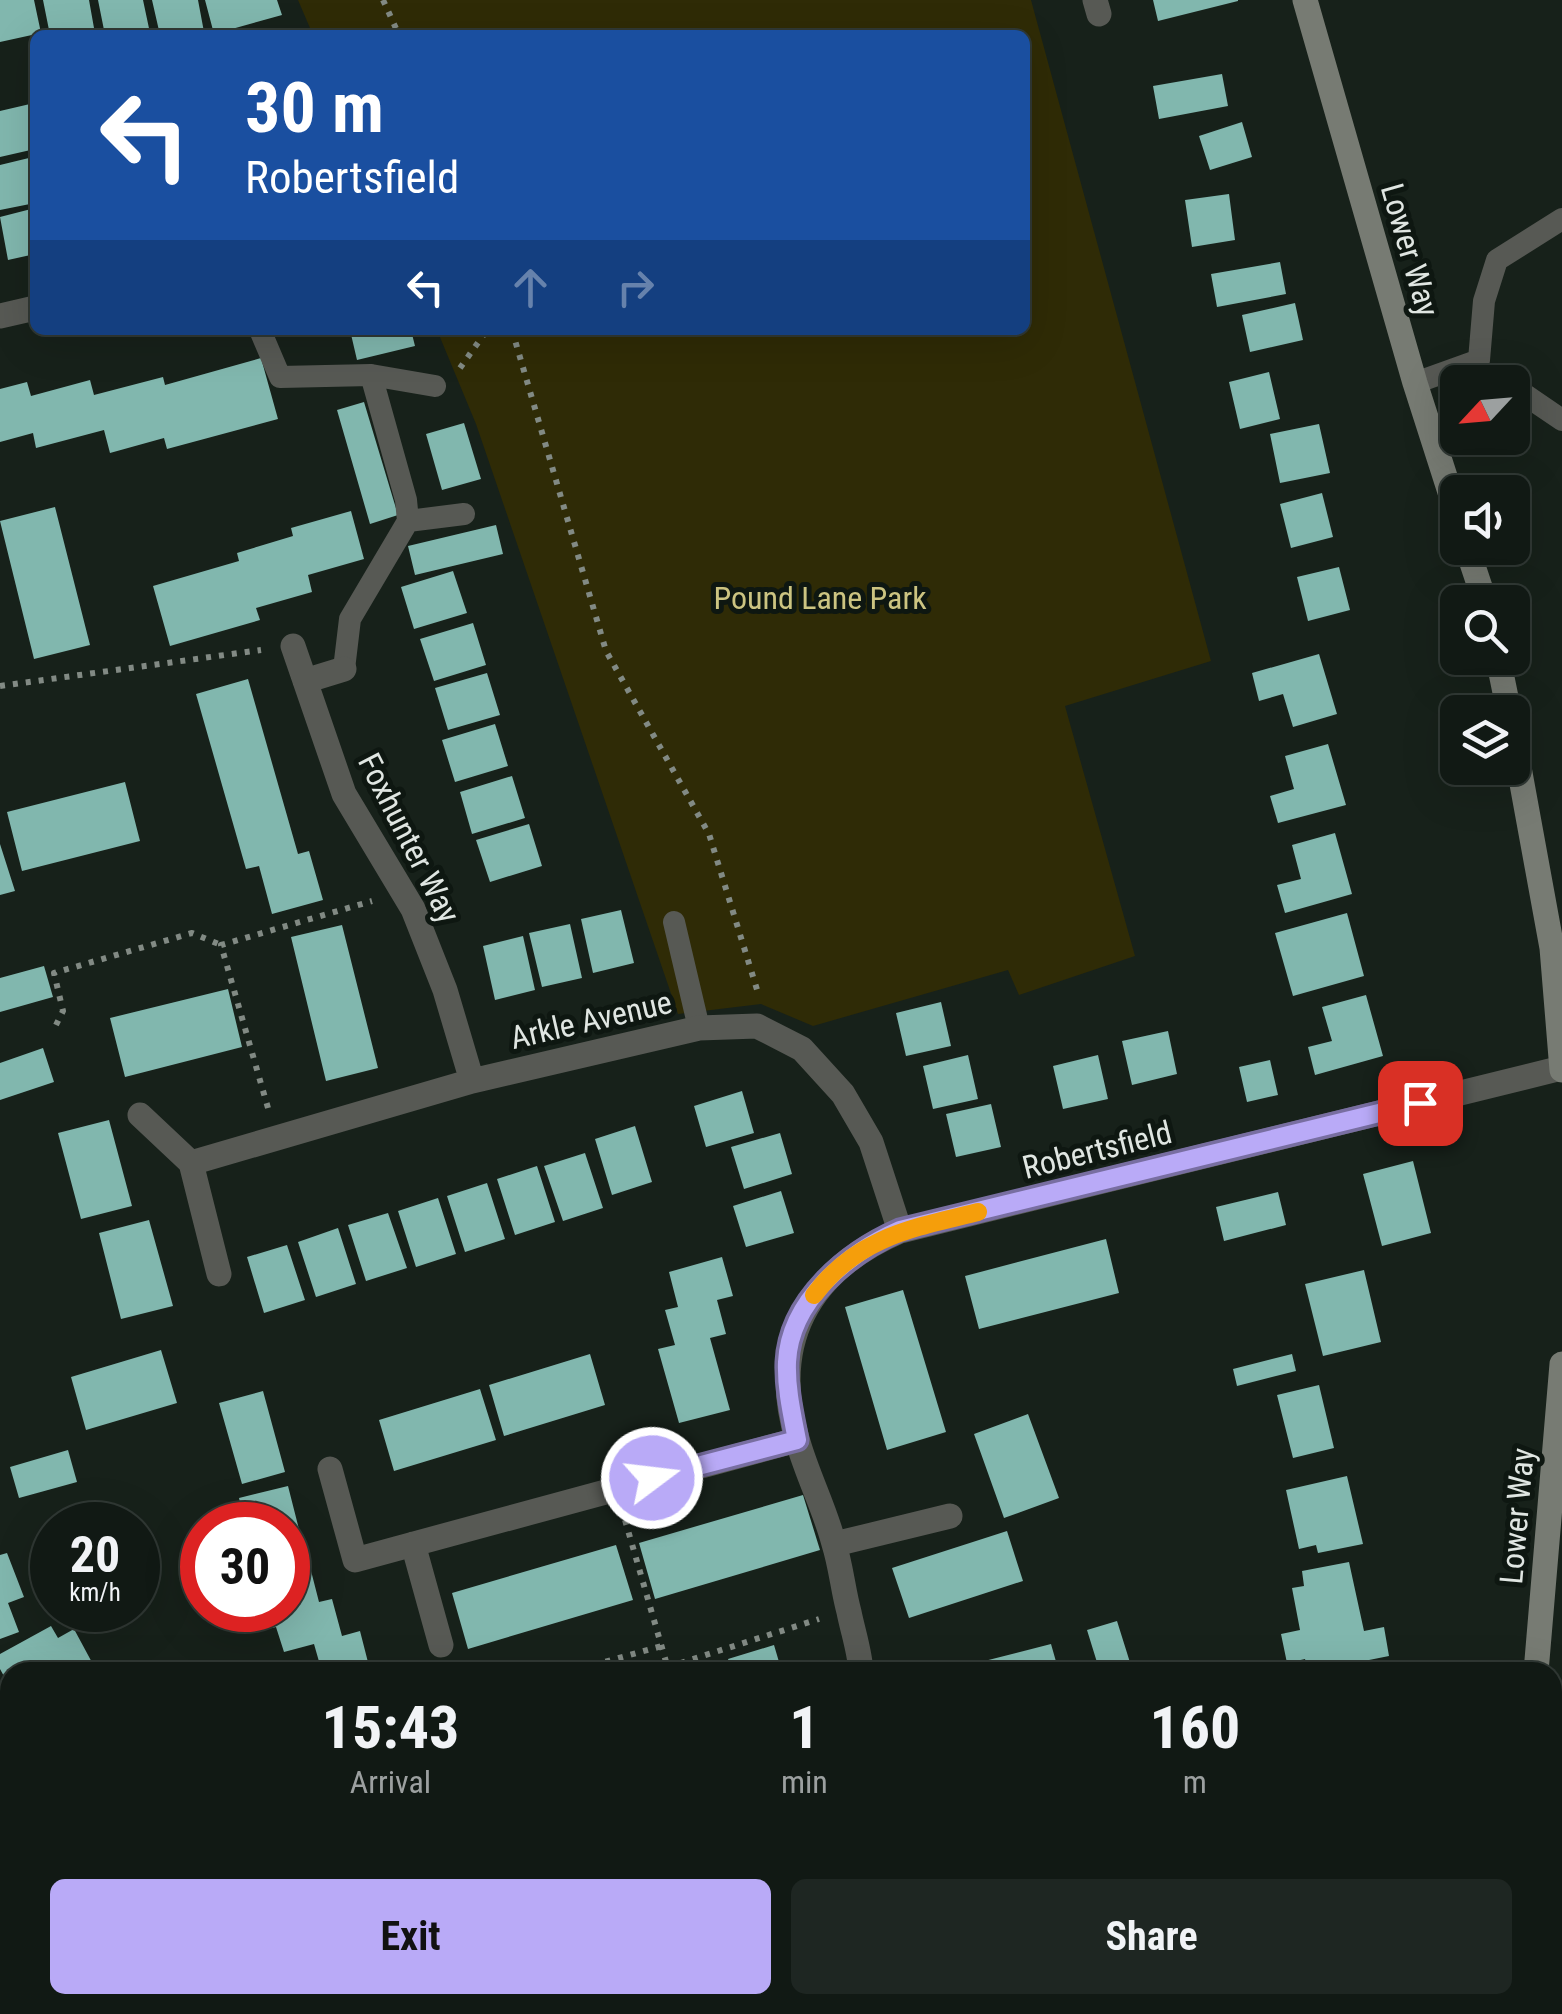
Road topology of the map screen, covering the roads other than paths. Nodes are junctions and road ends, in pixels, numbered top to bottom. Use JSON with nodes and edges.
{"nodes":[{"id":1,"x":1305,"y":0,"type":"edge"},
{"id":2,"x":1562,"y":219,"type":"edge"},
{"id":3,"x":30,"y":309,"type":"edge"},
{"id":4,"x":0,"y":316,"type":"edge"},
{"id":5,"x":262,"y":335,"type":"edge"},
{"id":6,"x":1479,"y":360,"type":"junction"},
{"id":7,"x":1485,"y":365,"type":"edge"},
{"id":8,"x":371,"y":375,"type":"junction"},
{"id":9,"x":1415,"y":383,"type":"junction"},
{"id":10,"x":435,"y":386,"type":"road end"},
{"id":11,"x":1530,"y":398,"type":"edge"},
{"id":12,"x":1562,"y":420,"type":"edge"},
{"id":13,"x":1445,"y":475,"type":"edge"},
{"id":14,"x":464,"y":514,"type":"dead end"},
{"id":15,"x":408,"y":521,"type":"junction"},
{"id":16,"x":292,"y":646,"type":"road end"},
{"id":17,"x":344,"y":669,"type":"joint"},
{"id":18,"x":305,"y":681,"type":"junction"},
{"id":19,"x":1522,"y":785,"type":"edge"},
{"id":20,"x":674,"y":922,"type":"dead end"},
{"id":21,"x":699,"y":1028,"type":"junction"},
{"id":22,"x":1562,"y":1069,"type":"edge"},
{"id":23,"x":472,"y":1081,"type":"junction"},
{"id":24,"x":140,"y":1115,"type":"dead end"},
{"id":25,"x":191,"y":1163,"type":"junction"},
{"id":26,"x":900,"y":1230,"type":"junction"},
{"id":27,"x":220,"y":1274,"type":"dead end"},
{"id":28,"x":1562,"y":1364,"type":"edge"},
{"id":29,"x":797,"y":1440,"type":"junction"},
{"id":30,"x":330,"y":1469,"type":"dead end"},
{"id":31,"x":950,"y":1516,"type":"dead end"},
{"id":32,"x":413,"y":1544,"type":"junction"},
{"id":33,"x":834,"y":1544,"type":"junction"},
{"id":34,"x":441,"y":1645,"type":"dead end"},
{"id":35,"x":859,"y":1662,"type":"edge"},
{"id":36,"x":1537,"y":1662,"type":"edge"}],
"edges":[{"from":1,"to":9,"type":"street","name":"Lower Way"},
{"from":2,"to":6,"type":"lane"},
{"from":3,"to":4,"type":"street"},
{"from":5,"to":8,"type":"lane"},
{"from":6,"to":7,"type":"lane"},
{"from":6,"to":9,"type":"lane"},
{"from":8,"to":10,"type":"lane"},
{"from":8,"to":15,"type":"lane"},
{"from":9,"to":13,"type":"street","name":"Lower Way"},
{"from":11,"to":12,"type":"lane"},
{"from":14,"to":15,"type":"lane"},
{"from":15,"to":17,"type":"lane"},
{"from":16,"to":18,"type":"street","name":"Foxhunter Way"},
{"from":17,"to":18,"type":"street"},
{"from":18,"to":23,"type":"street","name":"Foxhunter Way"},
{"from":19,"to":22,"type":"street"},
{"from":20,"to":21,"type":"lane"},
{"from":21,"to":23,"type":"street","name":"Arkle Avenue"},
{"from":21,"to":26,"type":"street","name":"Arkle Avenue"},
{"from":22,"to":26,"type":"street","name":"Robertsfield"},
{"from":23,"to":25,"type":"street","name":"Arkle Avenue"},
{"from":24,"to":25,"type":"street"},
{"from":25,"to":27,"type":"street"},
{"from":26,"to":29,"type":"street","name":"Robertsfield"},
{"from":28,"to":36,"type":"street","name":"Lower Way"},
{"from":29,"to":32,"type":"street"},
{"from":29,"to":33,"type":"street","name":"Robertsfield"},
{"from":30,"to":32,"type":"street"},
{"from":31,"to":33,"type":"street"},
{"from":32,"to":34,"type":"street"},
{"from":33,"to":35,"type":"street","name":"Robertsfield"}]}
